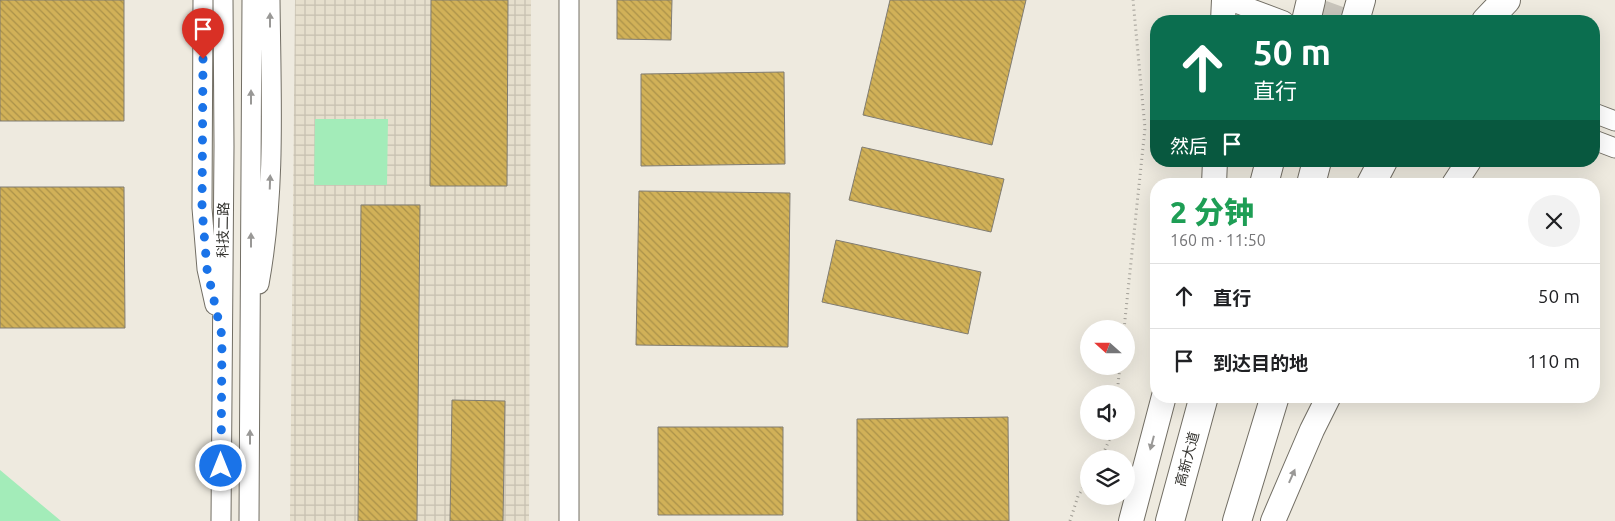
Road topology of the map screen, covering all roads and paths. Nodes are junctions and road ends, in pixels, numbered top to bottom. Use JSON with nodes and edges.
{"nodes":[{"id":1,"x":203,"y":0,"type":"edge"},
{"id":2,"x":223,"y":0,"type":"edge"},
{"id":3,"x":252,"y":0,"type":"edge"},
{"id":4,"x":270,"y":0,"type":"edge"},
{"id":5,"x":569,"y":0,"type":"edge"},
{"id":6,"x":1133,"y":0,"type":"edge"},
{"id":7,"x":1226,"y":0,"type":"edge"},
{"id":8,"x":1292,"y":0,"type":"edge"},
{"id":9,"x":1311,"y":0,"type":"edge"},
{"id":10,"x":1361,"y":0,"type":"edge"},
{"id":11,"x":1506,"y":0,"type":"edge"},
{"id":12,"x":1224,"y":15,"type":"edge"},
{"id":13,"x":1267,"y":15,"type":"edge"},
{"id":14,"x":1290,"y":15,"type":"edge"},
{"id":15,"x":1307,"y":15,"type":"edge"},
{"id":16,"x":1357,"y":15,"type":"edge"},
{"id":17,"x":1492,"y":15,"type":"edge"},
{"id":18,"x":1600,"y":115,"type":"edge"},
{"id":19,"x":1615,"y":121,"type":"edge"},
{"id":20,"x":1600,"y":142,"type":"edge"},
{"id":21,"x":1615,"y":148,"type":"edge"},
{"id":22,"x":1380,"y":167,"type":"edge"},
{"id":23,"x":1466,"y":167,"type":"edge"},
{"id":24,"x":1373,"y":178,"type":"edge"},
{"id":25,"x":1458,"y":178,"type":"edge"},
{"id":26,"x":1125,"y":320,"type":"edge"},
{"id":27,"x":250,"y":335,"type":"junction"},
{"id":28,"x":222,"y":336,"type":"junction"},
{"id":29,"x":1162,"y":403,"type":"edge"},
{"id":30,"x":1202,"y":403,"type":"edge"},
{"id":31,"x":1254,"y":403,"type":"edge"},
{"id":32,"x":1273,"y":403,"type":"edge"},
{"id":33,"x":1326,"y":403,"type":"edge"},
{"id":34,"x":1080,"y":493,"type":"edge"},
{"id":35,"x":221,"y":521,"type":"edge"},
{"id":36,"x":249,"y":521,"type":"edge"},
{"id":37,"x":569,"y":521,"type":"edge"},
{"id":38,"x":1070,"y":521,"type":"edge"},
{"id":39,"x":1131,"y":521,"type":"edge"},
{"id":40,"x":1170,"y":521,"type":"edge"},
{"id":41,"x":1226,"y":521,"type":"edge"},
{"id":42,"x":1237,"y":521,"type":"edge"},
{"id":43,"x":1273,"y":521,"type":"edge"}],
"edges":[{"from":1,"to":28,"type":"street"},
{"from":2,"to":28,"type":"street","name":"科技二路"},
{"from":27,"to":3,"type":"street","name":"科技二路","one_way":true},
{"from":27,"to":4,"type":"street","one_way":true},
{"from":5,"to":37,"type":"street"},
{"from":6,"to":26,"type":"path"},
{"from":7,"to":12,"type":"main road"},
{"from":7,"to":13,"type":"street"},
{"from":8,"to":14,"type":"highway"},
{"from":9,"to":15,"type":"highway"},
{"from":10,"to":16,"type":"highway"},
{"from":11,"to":17,"type":"highway"},
{"from":18,"to":19,"type":"street"},
{"from":20,"to":21,"type":"street"},
{"from":22,"to":24,"type":"highway"},
{"from":23,"to":25,"type":"main road"},
{"from":36,"to":27,"type":"street","name":"科技二路","one_way":true},
{"from":28,"to":35,"type":"street","name":"科技二路"},
{"from":29,"to":39,"type":"main road","one_way":true},
{"from":30,"to":40,"type":"highway","name":"高新大道"},
{"from":31,"to":41,"type":"highway"},
{"from":32,"to":42,"type":"highway"},
{"from":43,"to":33,"type":"main road","one_way":true},
{"from":34,"to":38,"type":"path"}]}
